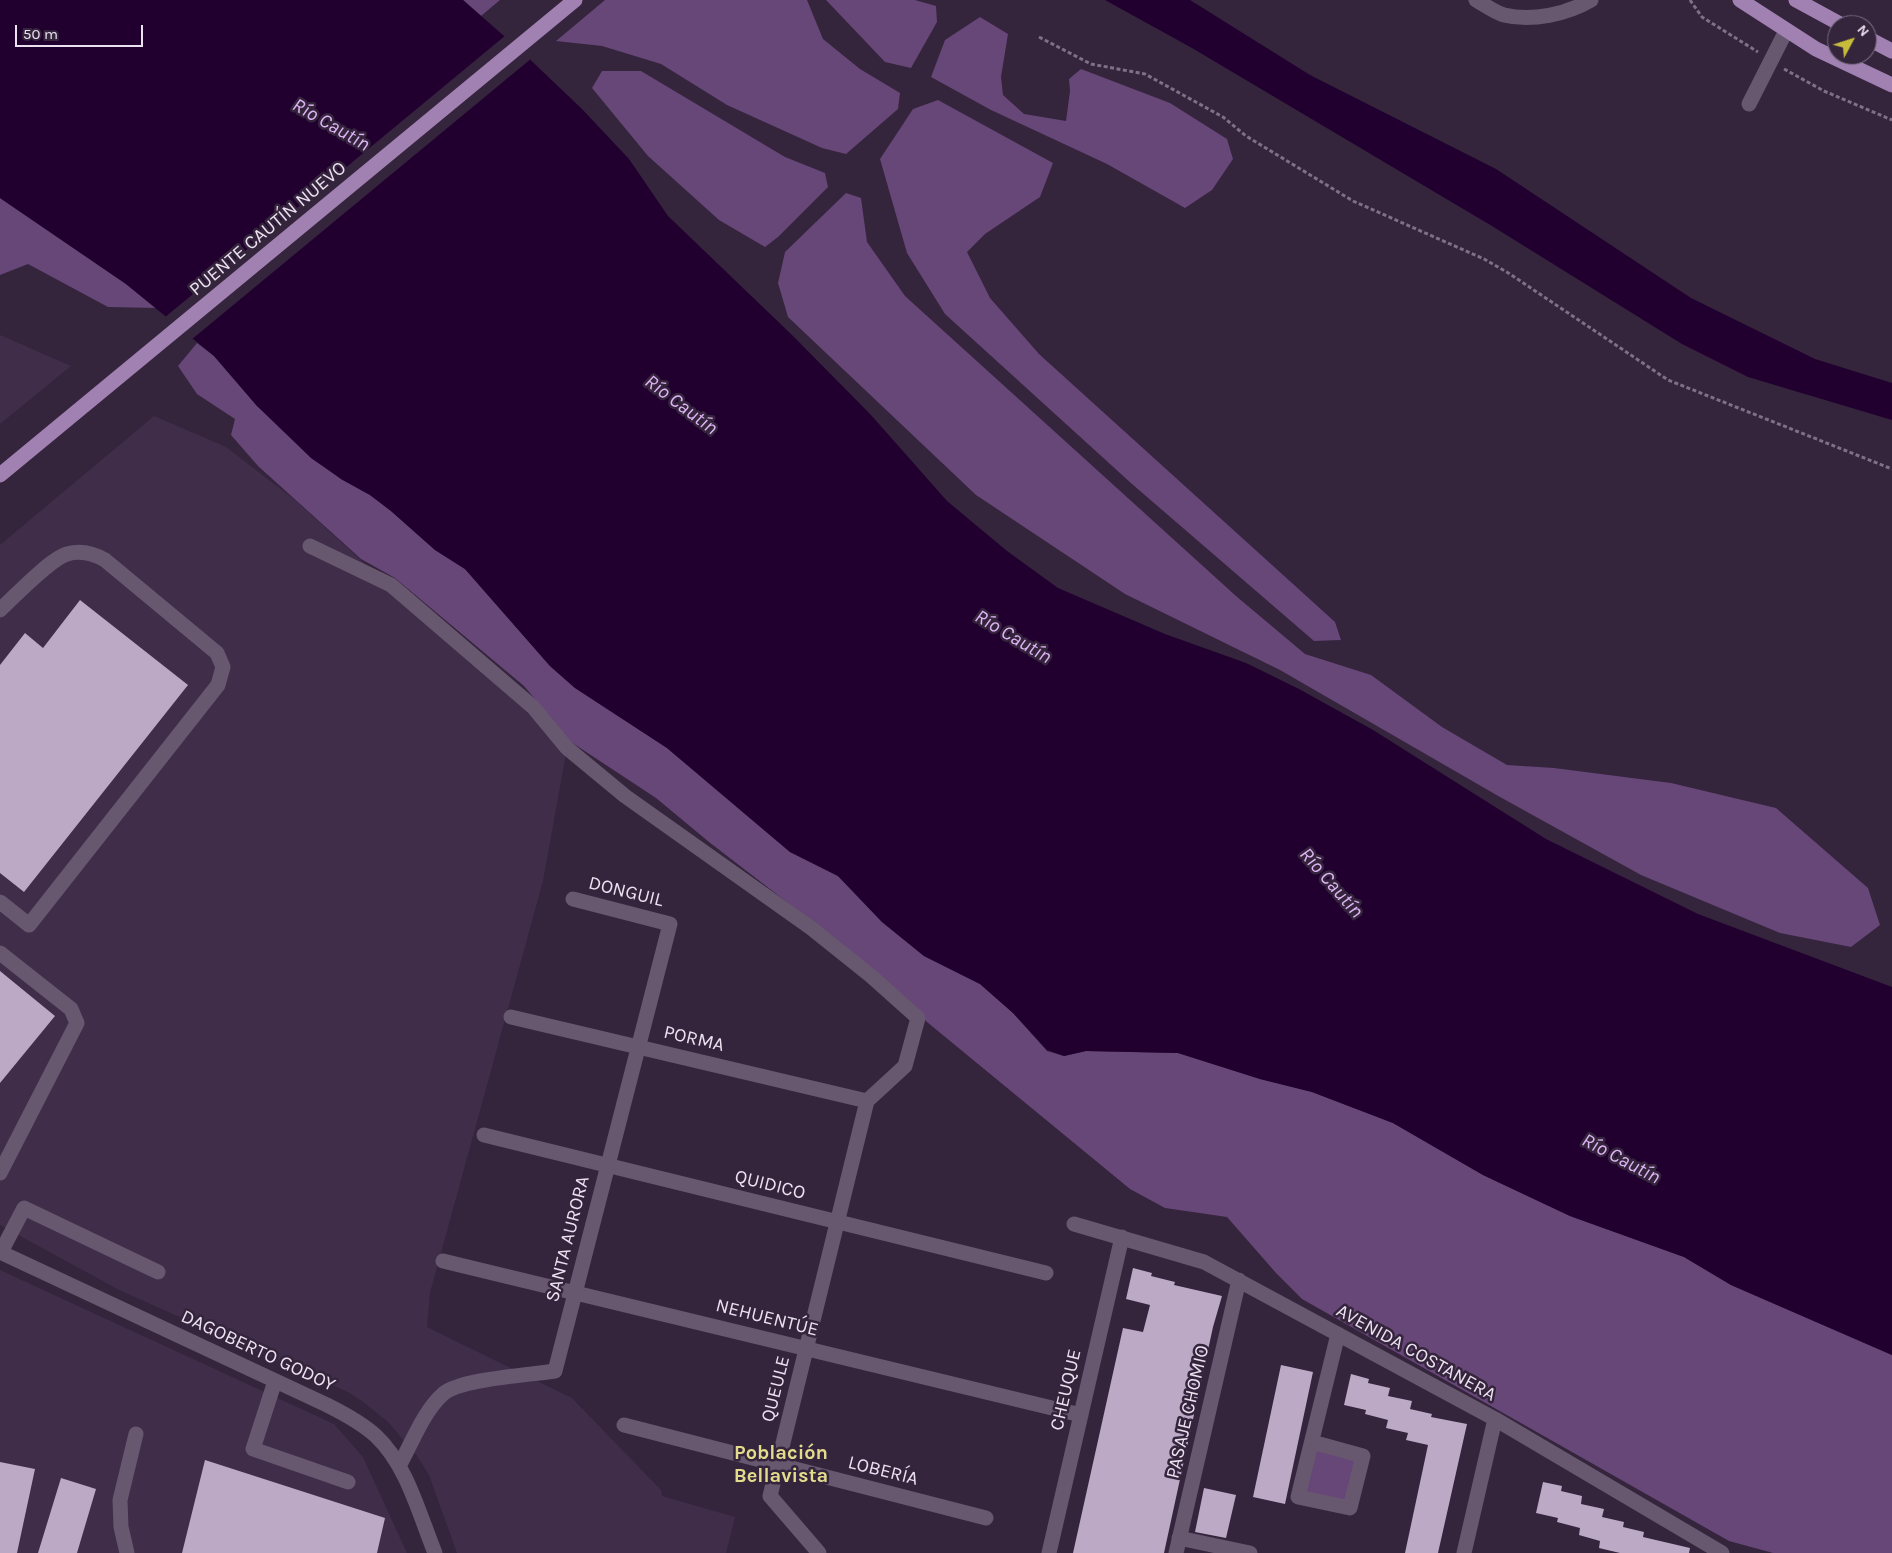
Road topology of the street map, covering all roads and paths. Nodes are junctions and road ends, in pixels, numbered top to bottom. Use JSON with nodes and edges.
{"nodes":[{"id":1,"x":575,"y":0,"type":"edge"},
{"id":2,"x":1476,"y":0,"type":"edge"},
{"id":3,"x":1591,"y":0,"type":"edge"},
{"id":4,"x":1740,"y":0,"type":"edge"},
{"id":5,"x":1796,"y":0,"type":"edge"},
{"id":6,"x":1827,"y":17,"type":"edge"},
{"id":7,"x":1786,"y":31,"type":"junction"},
{"id":8,"x":1039,"y":38,"type":"dead end"},
{"id":9,"x":1877,"y":43,"type":"edge"},
{"id":10,"x":1892,"y":51,"type":"edge"},
{"id":11,"x":1892,"y":85,"type":"edge"},
{"id":12,"x":1749,"y":104,"type":"dead end"},
{"id":13,"x":1892,"y":469,"type":"edge"},
{"id":14,"x":0,"y":475,"type":"edge"},
{"id":15,"x":310,"y":546,"type":"dead end"},
{"id":16,"x":0,"y":610,"type":"edge"},
{"id":17,"x":573,"y":899,"type":"dead end"},
{"id":18,"x":0,"y":902,"type":"edge"},
{"id":19,"x":670,"y":924,"type":"joint"},
{"id":20,"x":0,"y":953,"type":"edge"},
{"id":21,"x":511,"y":1017,"type":"dead end"},
{"id":22,"x":638,"y":1046,"type":"junction"},
{"id":23,"x":866,"y":1101,"type":"junction"},
{"id":24,"x":484,"y":1135,"type":"dead end"},
{"id":25,"x":608,"y":1166,"type":"junction"},
{"id":26,"x":0,"y":1173,"type":"edge"},
{"id":27,"x":837,"y":1222,"type":"junction"},
{"id":28,"x":1074,"y":1224,"type":"dead end"},
{"id":29,"x":1122,"y":1237,"type":"junction"},
{"id":30,"x":0,"y":1252,"type":"edge"},
{"id":31,"x":443,"y":1261,"type":"dead end"},
{"id":32,"x":158,"y":1272,"type":"dead end"},
{"id":33,"x":1046,"y":1273,"type":"dead end"},
{"id":34,"x":1239,"y":1280,"type":"junction"},
{"id":35,"x":575,"y":1293,"type":"junction"},
{"id":36,"x":1338,"y":1334,"type":"junction"},
{"id":37,"x":806,"y":1348,"type":"junction"},
{"id":38,"x":275,"y":1381,"type":"junction"},
{"id":39,"x":1081,"y":1415,"type":"junction"},
{"id":40,"x":1495,"y":1419,"type":"junction"},
{"id":41,"x":624,"y":1425,"type":"dead end"},
{"id":42,"x":136,"y":1434,"type":"dead end"},
{"id":43,"x":1312,"y":1442,"type":"junction"},
{"id":44,"x":778,"y":1465,"type":"junction"},
{"id":45,"x":399,"y":1466,"type":"junction"},
{"id":46,"x":348,"y":1482,"type":"dead end"},
{"id":47,"x":986,"y":1518,"type":"dead end"},
{"id":48,"x":1177,"y":1546,"type":"edge"},
{"id":49,"x":126,"y":1553,"type":"edge"},
{"id":50,"x":435,"y":1553,"type":"edge"},
{"id":51,"x":819,"y":1553,"type":"edge"},
{"id":52,"x":1049,"y":1553,"type":"edge"},
{"id":53,"x":1250,"y":1553,"type":"edge"},
{"id":54,"x":1464,"y":1553,"type":"edge"},
{"id":55,"x":1722,"y":1553,"type":"edge"}],
"edges":[{"from":1,"to":14,"type":"main road","name":"PUENTE CAUTÍN NUEVO"},
{"from":2,"to":3,"type":"street"},
{"from":4,"to":7,"type":"main road"},
{"from":5,"to":6,"type":"main road"},
{"from":7,"to":11,"type":"main road"},
{"from":7,"to":12,"type":"street"},
{"from":8,"to":13,"type":"path"},
{"from":9,"to":10,"type":"main road"},
{"from":15,"to":23,"type":"street"},
{"from":16,"to":18,"type":"street"},
{"from":17,"to":19,"type":"street","name":"DONGUIL"},
{"from":19,"to":22,"type":"street","name":"SANTA AURORA"},
{"from":20,"to":26,"type":"street"},
{"from":21,"to":22,"type":"street","name":"PORMA"},
{"from":22,"to":23,"type":"street","name":"PORMA"},
{"from":22,"to":25,"type":"street","name":"SANTA AURORA"},
{"from":23,"to":27,"type":"street","name":"QUEULE"},
{"from":24,"to":25,"type":"street","name":"QUIDICO"},
{"from":25,"to":27,"type":"street","name":"QUIDICO"},
{"from":25,"to":35,"type":"street","name":"SANTA AURORA"},
{"from":27,"to":33,"type":"street","name":"QUIDICO"},
{"from":27,"to":37,"type":"street","name":"QUEULE"},
{"from":28,"to":29,"type":"street","name":"AVENIDA COSTANERA"},
{"from":29,"to":34,"type":"street","name":"AVENIDA COSTANERA"},
{"from":29,"to":39,"type":"street","name":"CHEUQUE"},
{"from":30,"to":32,"type":"street"},
{"from":30,"to":38,"type":"street","name":"DAGOBERTO GODOY"},
{"from":31,"to":35,"type":"street","name":"NEHUENTÚE"},
{"from":34,"to":36,"type":"street","name":"AVENIDA COSTANERA"},
{"from":34,"to":48,"type":"street","name":"PASAJE CHOMIO"},
{"from":35,"to":37,"type":"street","name":"NEHUENTÚE"},
{"from":35,"to":45,"type":"street","name":"SANTA AURORA"},
{"from":36,"to":40,"type":"street","name":"AVENIDA COSTANERA"},
{"from":36,"to":43,"type":"street"},
{"from":37,"to":39,"type":"street","name":"NEHUENTÚE"},
{"from":37,"to":44,"type":"street","name":"QUEULE"},
{"from":38,"to":45,"type":"street","name":"DAGOBERTO GODOY"},
{"from":38,"to":46,"type":"street"},
{"from":39,"to":52,"type":"street","name":"CHEUQUE"},
{"from":40,"to":54,"type":"street"},
{"from":40,"to":55,"type":"street","name":"AVENIDA COSTANERA"},
{"from":41,"to":44,"type":"street","name":"LOBERÍA"},
{"from":42,"to":49,"type":"street"},
{"from":43,"to":43,"type":"street"},
{"from":44,"to":47,"type":"street","name":"LOBERÍA"},
{"from":44,"to":51,"type":"street","name":"QUEULE"},
{"from":45,"to":50,"type":"street","name":"DAGOBERTO GODOY"},
{"from":48,"to":53,"type":"street"}]}
